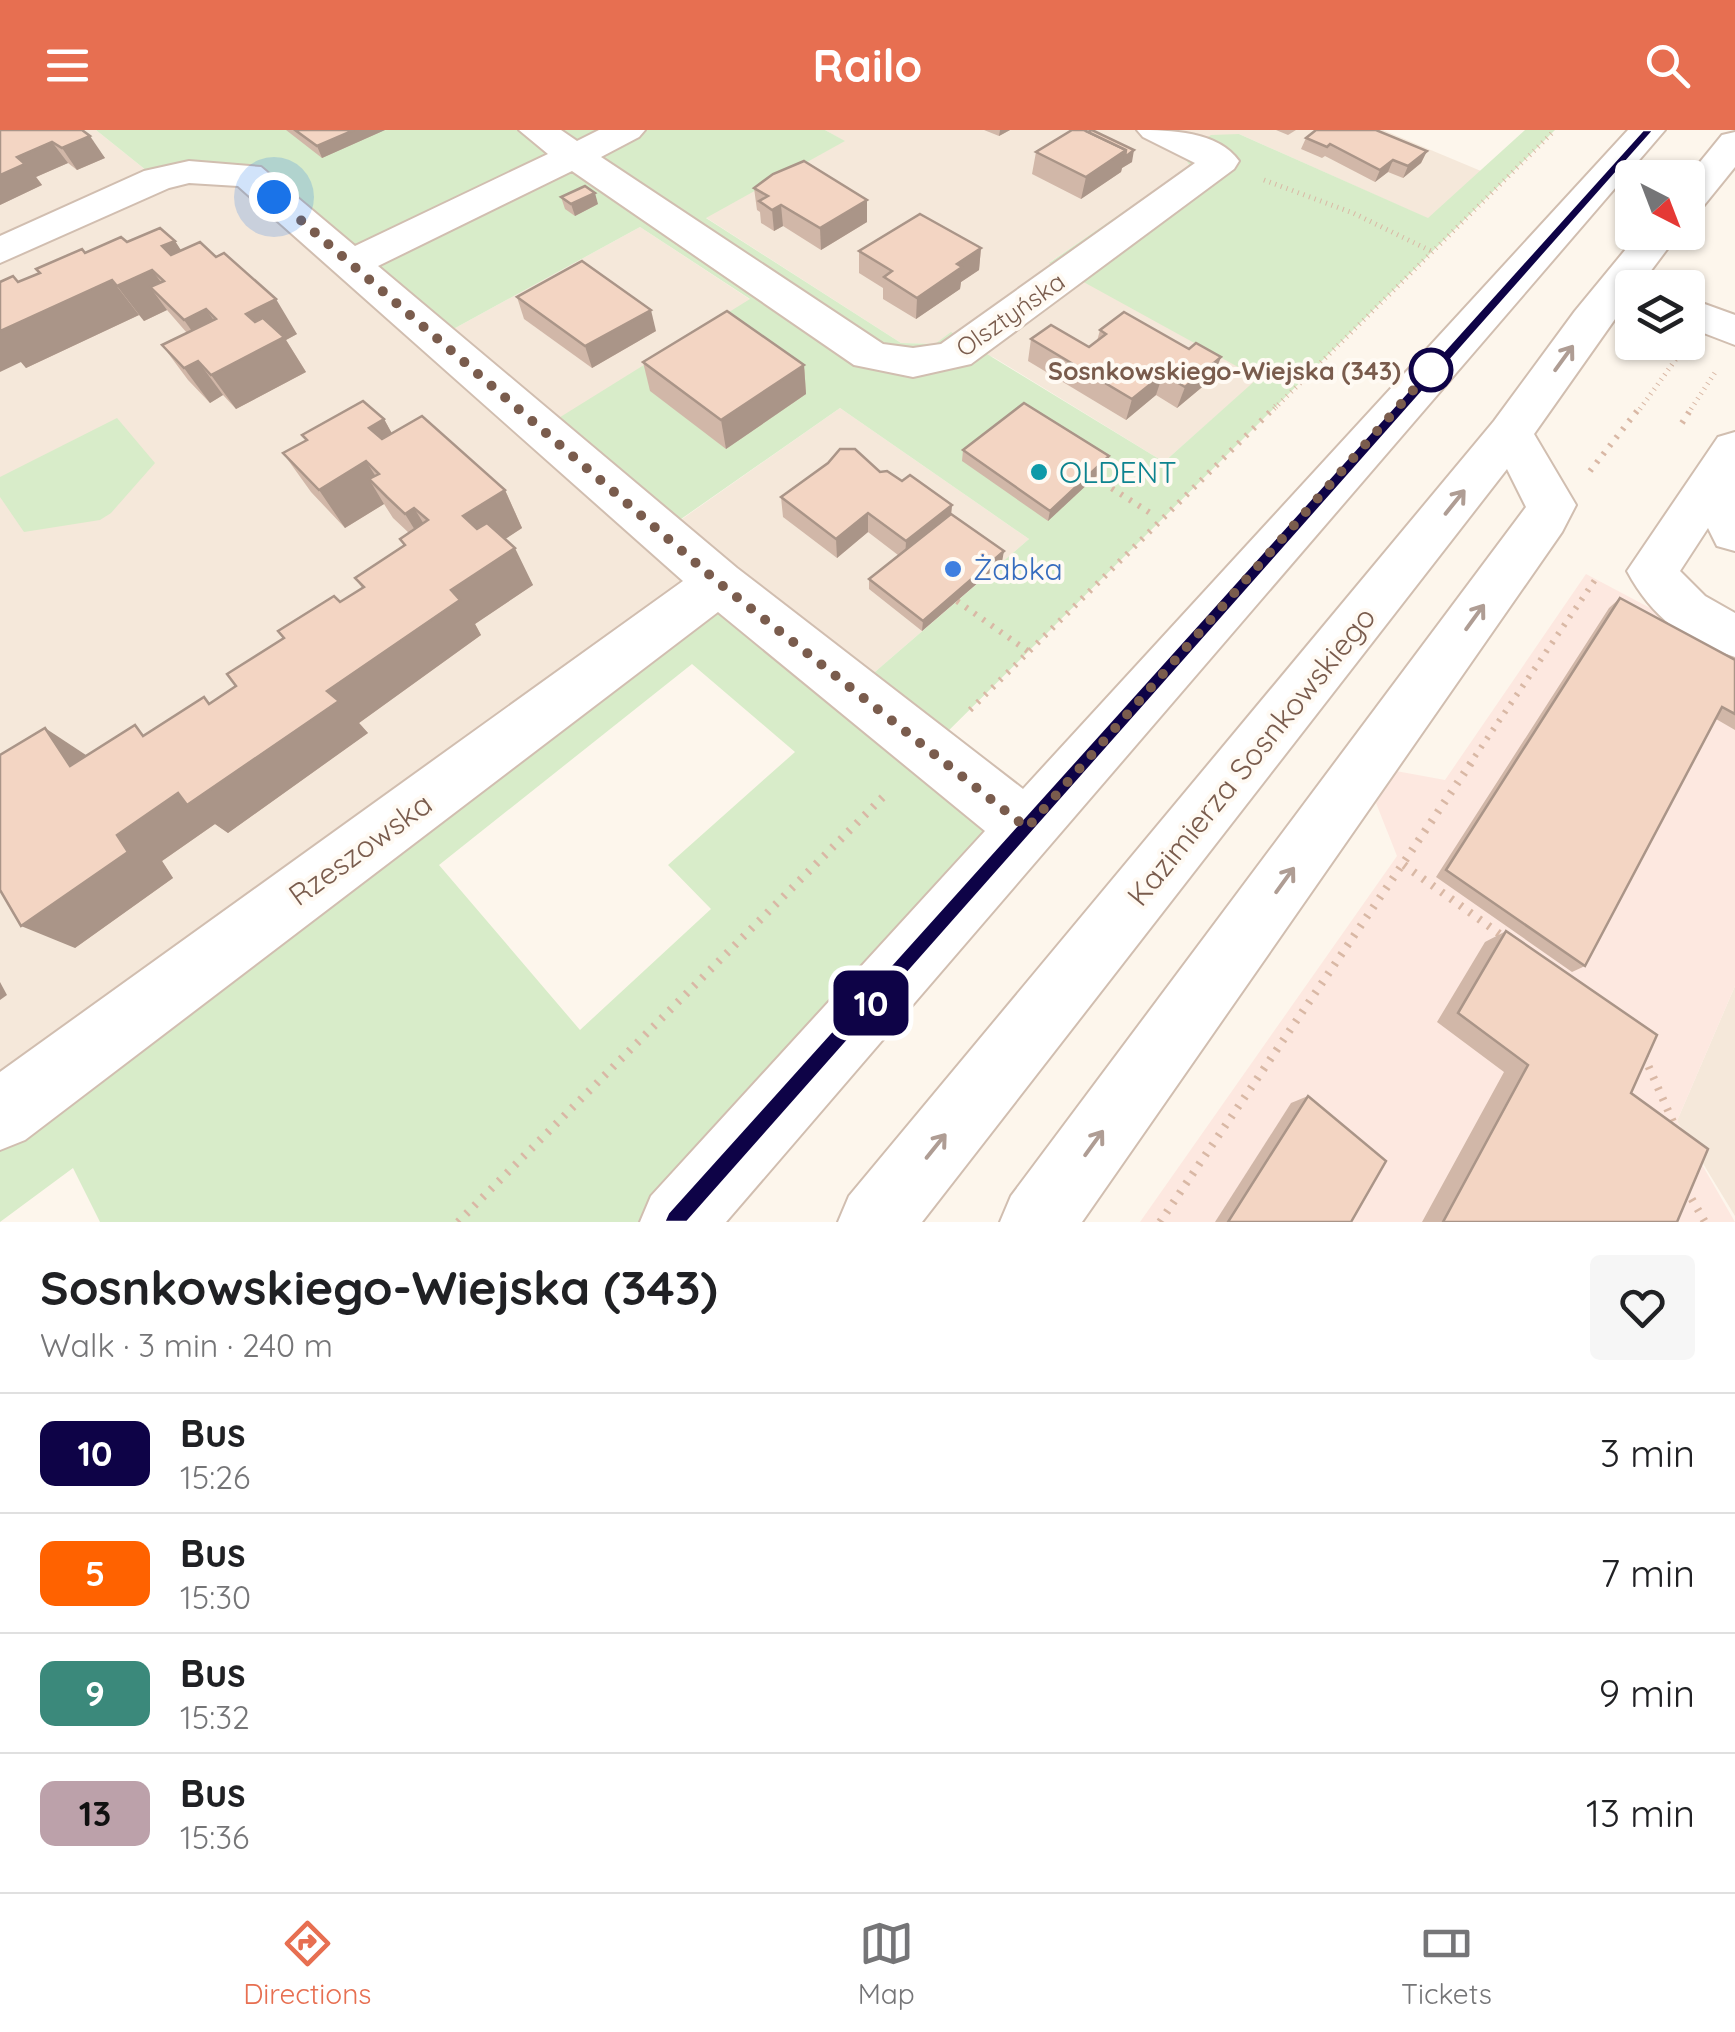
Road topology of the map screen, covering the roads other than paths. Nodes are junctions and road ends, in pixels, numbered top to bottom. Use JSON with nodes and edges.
{"nodes":[{"id":1,"x":537,"y":130,"type":"edge"},
{"id":2,"x":627,"y":130,"type":"edge"},
{"id":3,"x":1154,"y":130,"type":"edge"},
{"id":4,"x":1648,"y":130,"type":"edge"},
{"id":5,"x":1735,"y":143,"type":"edge"},
{"id":6,"x":575,"y":154,"type":"junction"},
{"id":7,"x":1705,"y":180,"type":"edge"},
{"id":8,"x":1629,"y":250,"type":"edge"},
{"id":9,"x":0,"y":251,"type":"edge"},
{"id":10,"x":352,"y":263,"type":"junction"},
{"id":11,"x":1589,"y":272,"type":"edge"},
{"id":12,"x":1705,"y":324,"type":"edge"},
{"id":13,"x":1730,"y":343,"type":"edge"},
{"id":14,"x":1510,"y":433,"type":"junction"},
{"id":15,"x":1724,"y":465,"type":"edge"},
{"id":16,"x":1735,"y":532,"type":"edge"},
{"id":17,"x":719,"y":583,"type":"junction"},
{"id":18,"x":1735,"y":635,"type":"edge"},
{"id":19,"x":1027,"y":828,"type":"junction"},
{"id":20,"x":0,"y":1114,"type":"edge"},
{"id":21,"x":677,"y":1222,"type":"edge"},
{"id":22,"x":875,"y":1222,"type":"edge"},
{"id":23,"x":1037,"y":1222,"type":"edge"}],
"edges":[{"from":1,"to":6,"type":"street","name":"Olsztyńska"},
{"from":2,"to":6,"type":"street"},
{"from":3,"to":6,"type":"street","name":"Olsztyńska"},
{"from":4,"to":11,"type":"street","name":"Kazimierza Sosnkowskiego"},
{"from":5,"to":7,"type":"street"},
{"from":6,"to":10,"type":"street"},
{"from":8,"to":11,"type":"street","name":"Kazimierza Sosnkowskiego"},
{"from":9,"to":10,"type":"street"},
{"from":10,"to":17,"type":"street"},
{"from":14,"to":11,"type":"street","name":"Kazimierza Sosnkowskiego","one_way":true},
{"from":11,"to":19,"type":"street","name":"Kazimierza Sosnkowskiego"},
{"from":12,"to":13,"type":"street"},
{"from":22,"to":14,"type":"street","name":"Kazimierza Sosnkowskiego","one_way":true},
{"from":23,"to":14,"type":"street","one_way":true},
{"from":15,"to":16,"type":"street"},
{"from":15,"to":18,"type":"street"},
{"from":17,"to":19,"type":"street"},
{"from":17,"to":20,"type":"street","name":"Rzeszowska"},
{"from":19,"to":21,"type":"street","name":"Kazimierza Sosnkowskiego"}]}
